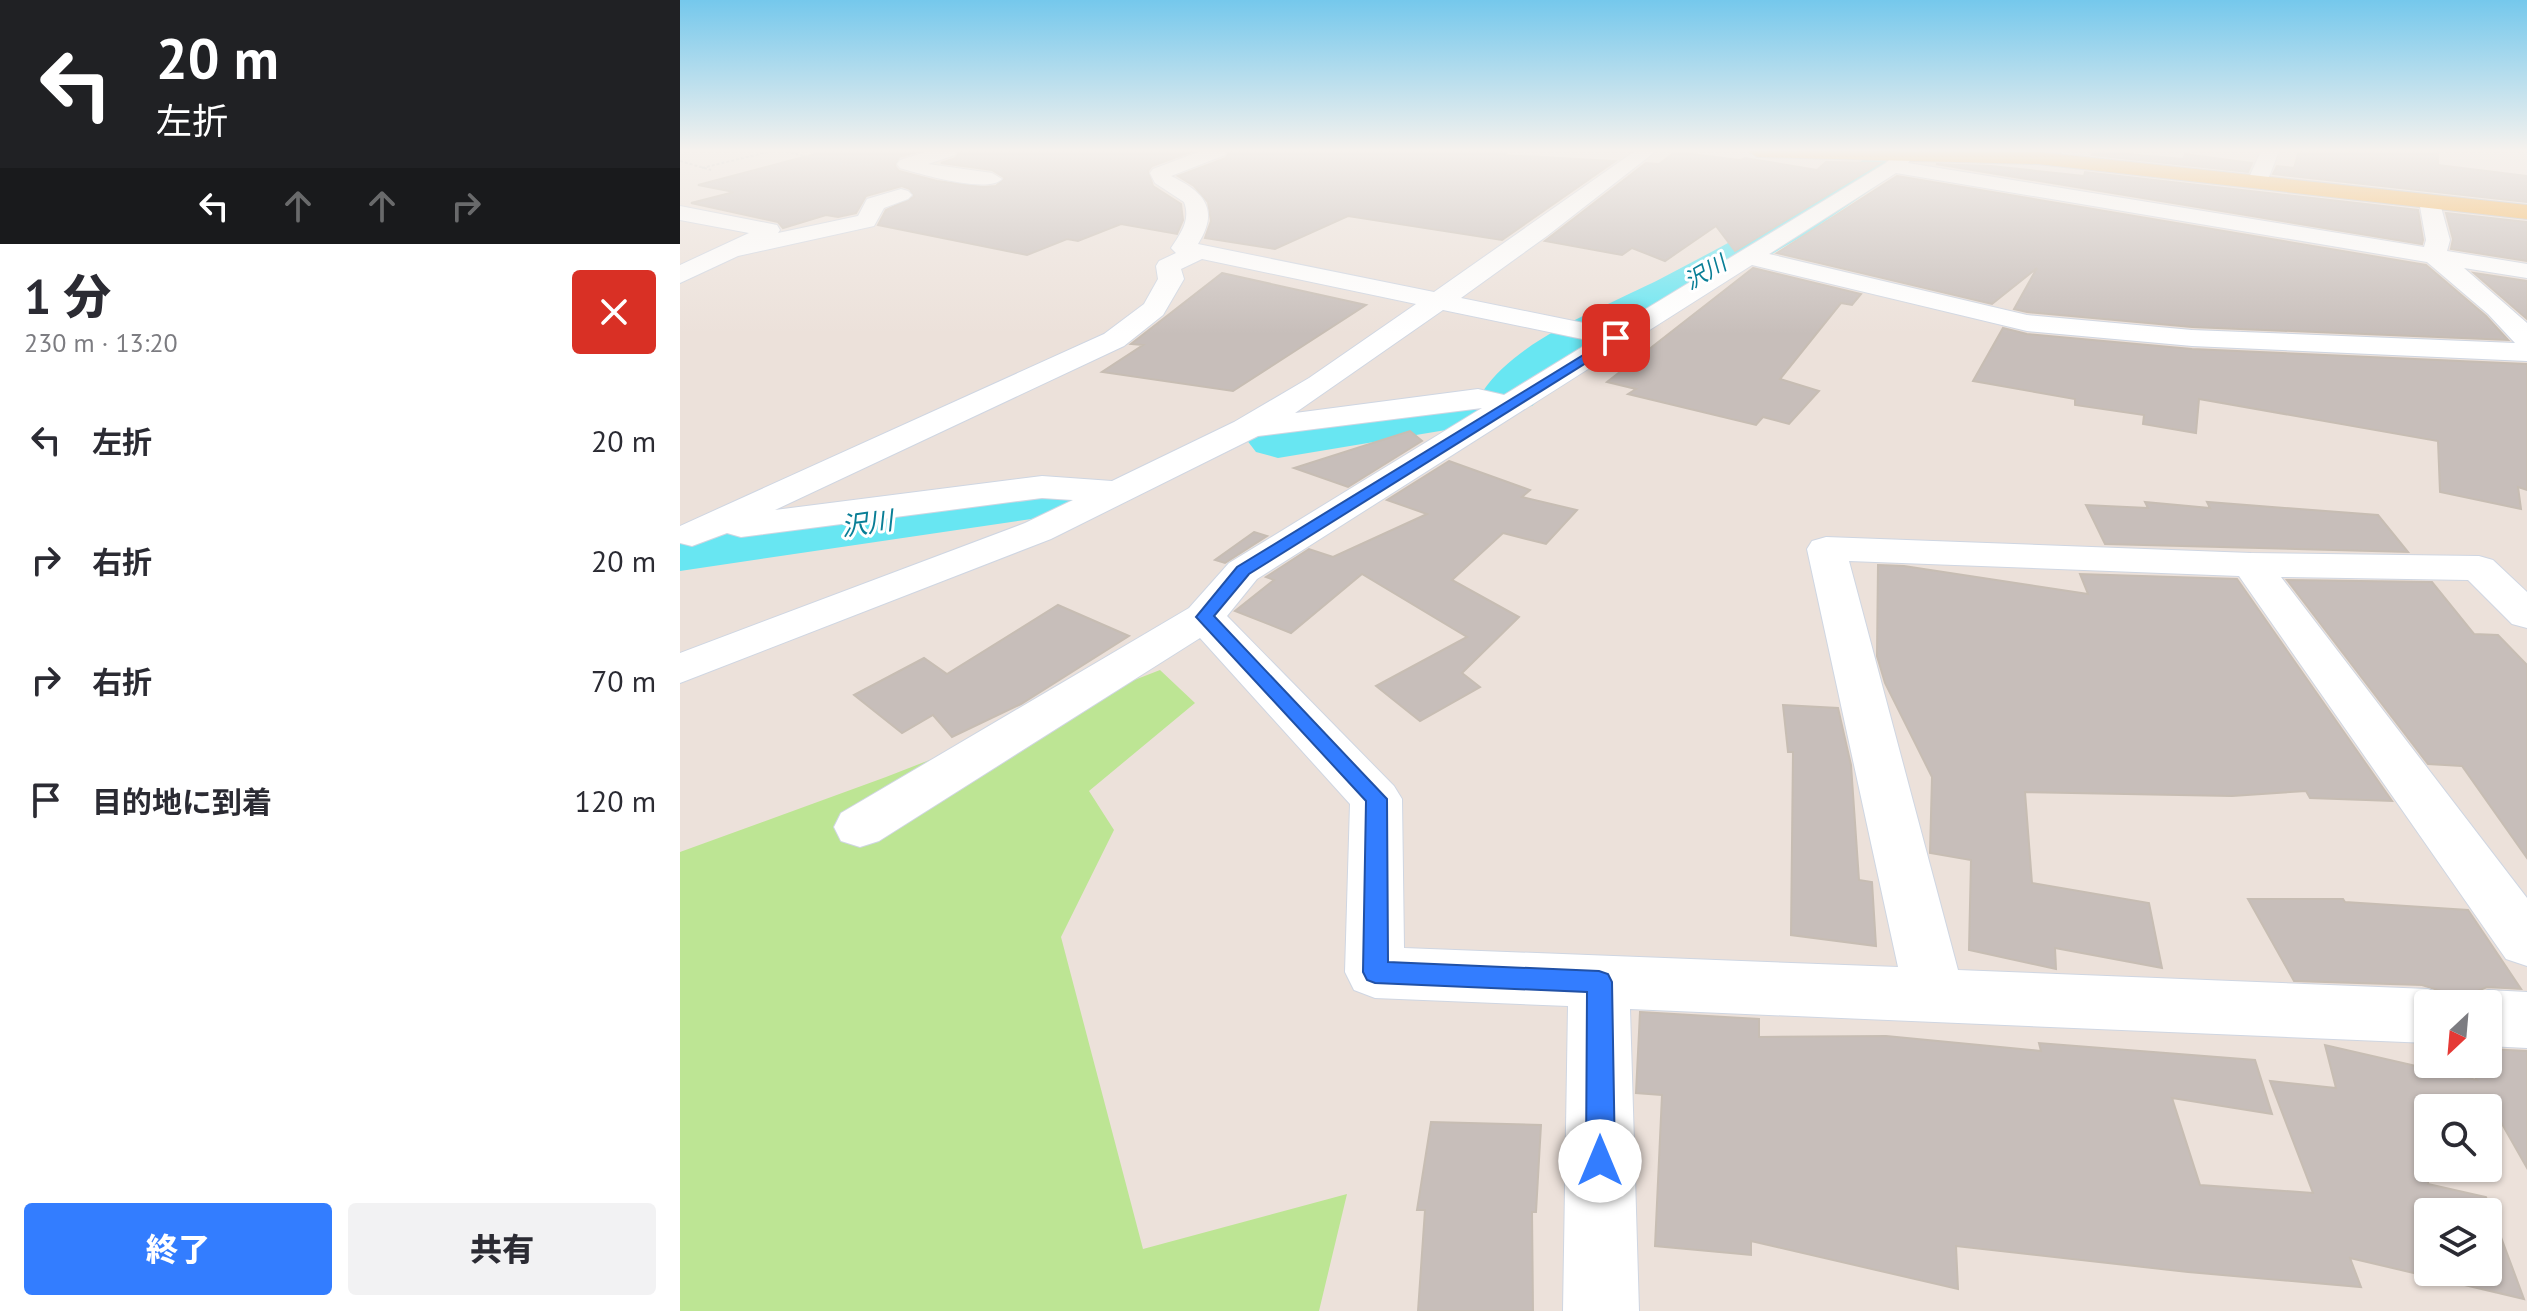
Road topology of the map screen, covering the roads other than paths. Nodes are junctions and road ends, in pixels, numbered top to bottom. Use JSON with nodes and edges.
{"nodes":[{"id":1,"x":871,"y":212,"type":"edge"},
{"id":2,"x":1198,"y":212,"type":"edge"},
{"id":3,"x":1562,"y":212,"type":"edge"},
{"id":4,"x":1816,"y":212,"type":"edge"},
{"id":5,"x":2200,"y":212,"type":"edge"},
{"id":6,"x":2432,"y":212,"type":"edge"},
{"id":7,"x":680,"y":213,"type":"edge"},
{"id":8,"x":727,"y":251,"type":"junction"},
{"id":9,"x":1198,"y":252,"type":"junction"},
{"id":10,"x":2434,"y":256,"type":"junction"},
{"id":11,"x":1750,"y":257,"type":"junction"},
{"id":12,"x":2527,"y":271,"type":"edge"},
{"id":13,"x":680,"y":275,"type":"edge"},
{"id":14,"x":1438,"y":302,"type":"junction"},
{"id":15,"x":1616,"y":338,"type":"junction"},
{"id":16,"x":2527,"y":339,"type":"edge"},
{"id":17,"x":2527,"y":352,"type":"edge"},
{"id":18,"x":1511,"y":406,"type":"junction"},
{"id":19,"x":1246,"y":429,"type":"junction"},
{"id":20,"x":1120,"y":492,"type":"junction"},
{"id":21,"x":686,"y":536,"type":"edge"},
{"id":22,"x":2251,"y":565,"type":"junction"},
{"id":23,"x":2527,"y":615,"type":"edge"},
{"id":24,"x":1204,"y":617,"type":"junction"},
{"id":25,"x":680,"y":669,"type":"edge"},
{"id":26,"x":860,"y":827,"type":"dead end"},
{"id":27,"x":2527,"y":942,"type":"edge"},
{"id":28,"x":1599,"y":982,"type":"junction"},
{"id":29,"x":1934,"y":995,"type":"junction"},
{"id":30,"x":2414,"y":1015,"type":"edge"},
{"id":31,"x":2502,"y":1019,"type":"edge"},
{"id":32,"x":2527,"y":1020,"type":"edge"},
{"id":33,"x":1601,"y":1311,"type":"edge"}],
"edges":[{"from":1,"to":8,"type":"street"},
{"from":2,"to":9,"type":"street"},
{"from":3,"to":14,"type":"street"},
{"from":4,"to":11,"type":"street"},
{"from":5,"to":10,"type":"street"},
{"from":6,"to":10,"type":"street"},
{"from":7,"to":8,"type":"street"},
{"from":8,"to":13,"type":"street"},
{"from":9,"to":14,"type":"street"},
{"from":9,"to":21,"type":"street"},
{"from":10,"to":12,"type":"street"},
{"from":10,"to":16,"type":"street"},
{"from":11,"to":15,"type":"street"},
{"from":11,"to":17,"type":"street"},
{"from":14,"to":15,"type":"street"},
{"from":14,"to":19,"type":"street"},
{"from":15,"to":18,"type":"street"},
{"from":18,"to":19,"type":"street"},
{"from":18,"to":24,"type":"street"},
{"from":19,"to":20,"type":"street"},
{"from":20,"to":21,"type":"street"},
{"from":20,"to":25,"type":"street"},
{"from":22,"to":23,"type":"street"},
{"from":22,"to":27,"type":"street"},
{"from":22,"to":29,"type":"street"},
{"from":24,"to":26,"type":"street"},
{"from":24,"to":28,"type":"street"},
{"from":28,"to":29,"type":"street"},
{"from":28,"to":33,"type":"street"},
{"from":29,"to":30,"type":"street"},
{"from":31,"to":32,"type":"street"}]}
